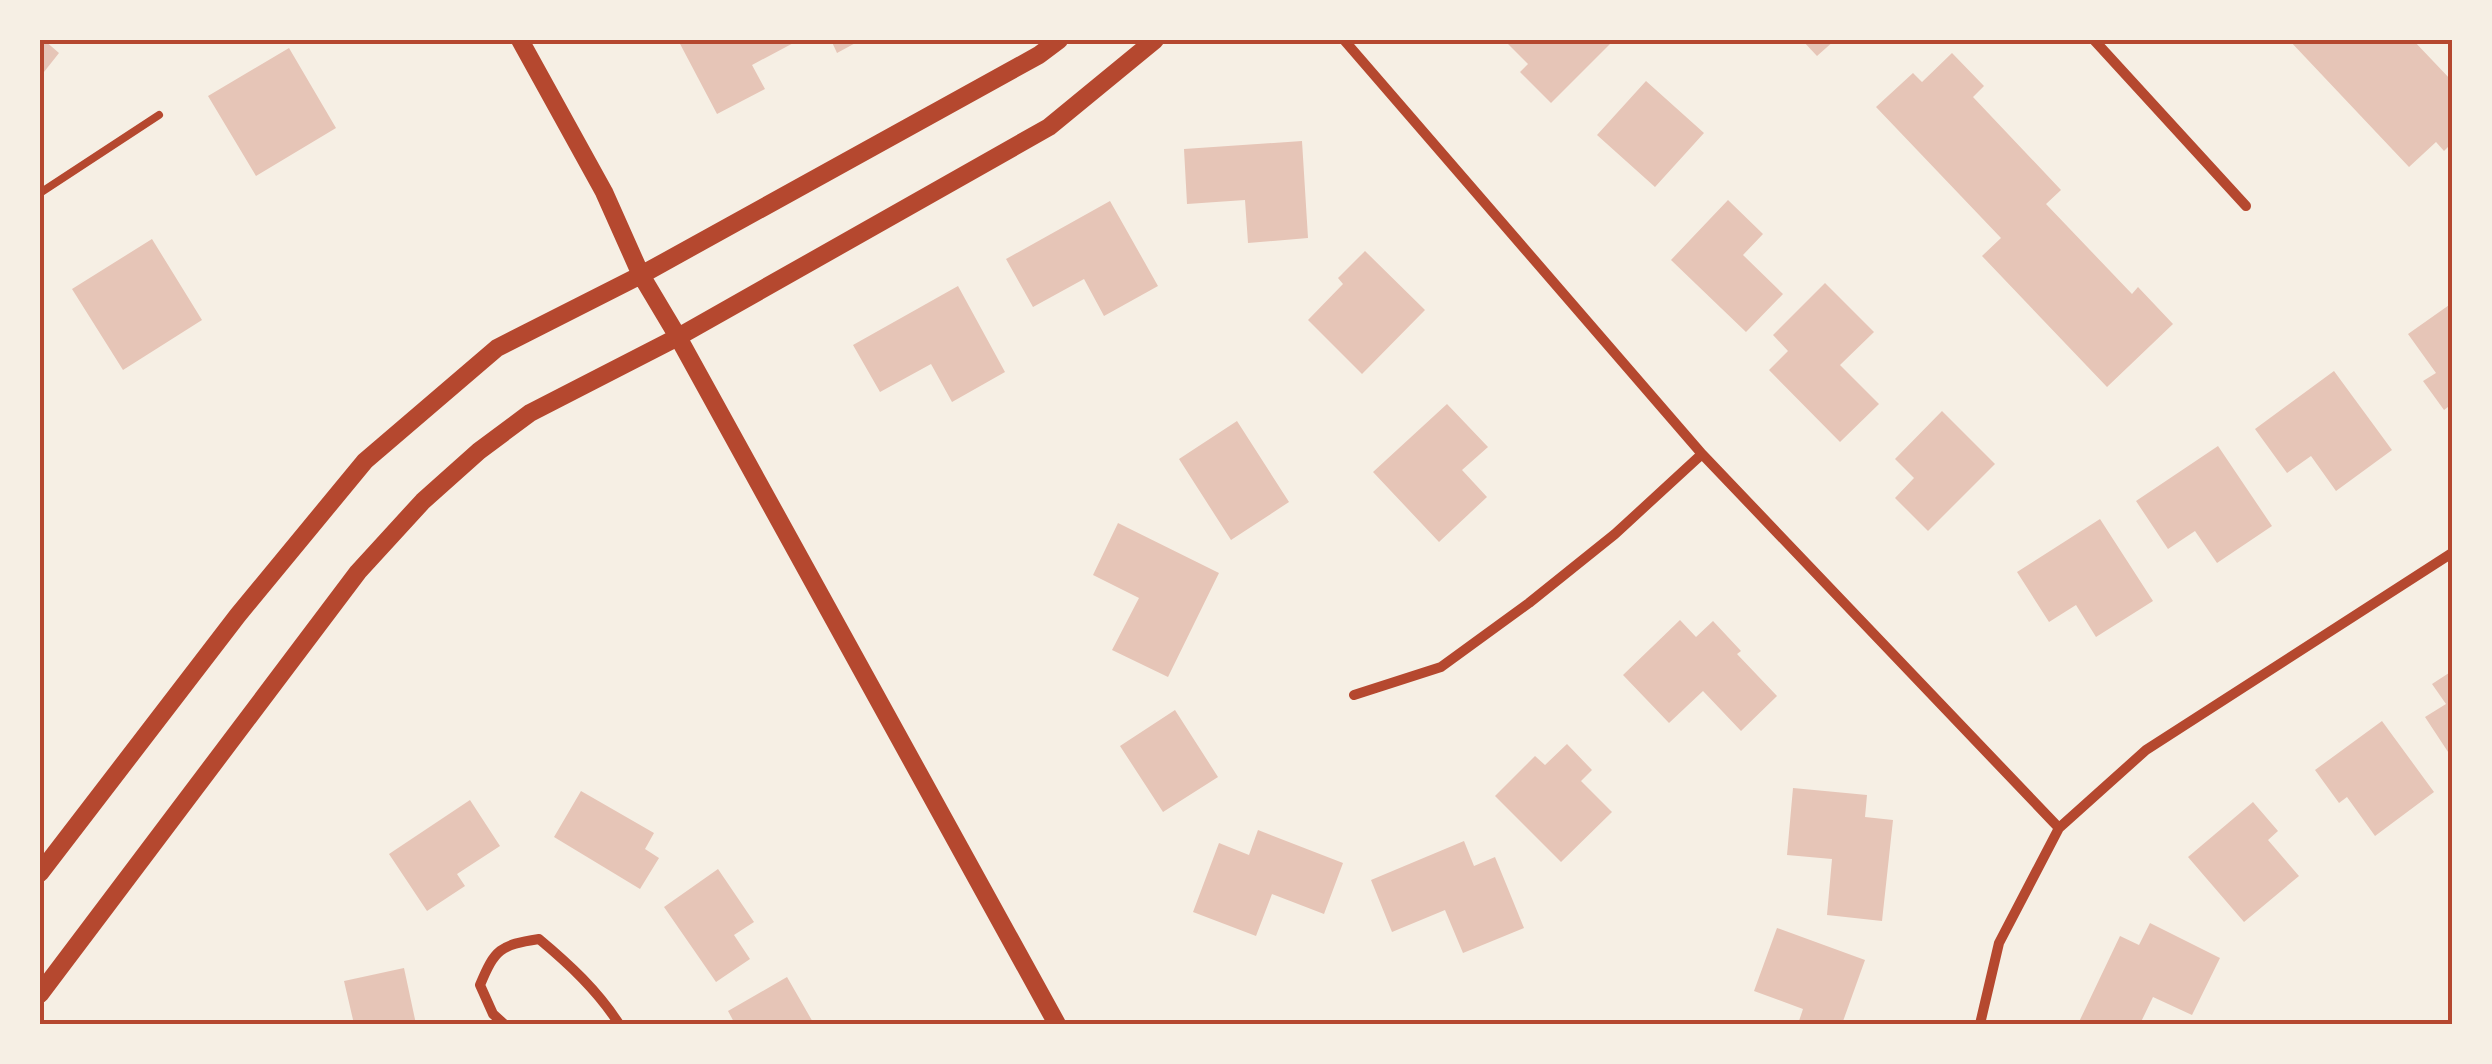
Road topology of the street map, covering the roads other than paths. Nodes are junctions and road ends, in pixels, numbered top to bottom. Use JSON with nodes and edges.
{"nodes":[{"id":1,"x":520,"y":40,"type":"edge"},
{"id":2,"x":1059,"y":40,"type":"edge"},
{"id":3,"x":1155,"y":40,"type":"edge"},
{"id":4,"x":1344,"y":40,"type":"edge"},
{"id":5,"x":2094,"y":40,"type":"edge"},
{"id":6,"x":159,"y":115,"type":"dead end"},
{"id":7,"x":40,"y":193,"type":"edge"},
{"id":8,"x":2246,"y":206,"type":"dead end"},
{"id":9,"x":642,"y":275,"type":"junction"},
{"id":10,"x":678,"y":337,"type":"junction"},
{"id":11,"x":1702,"y":454,"type":"junction"},
{"id":12,"x":2452,"y":554,"type":"edge"},
{"id":13,"x":1354,"y":695,"type":"dead end"},
{"id":14,"x":2059,"y":828,"type":"junction"},
{"id":15,"x":40,"y":873,"type":"edge"},
{"id":16,"x":40,"y":994,"type":"edge"},
{"id":17,"x":504,"y":1024,"type":"edge"},
{"id":18,"x":619,"y":1024,"type":"edge"},
{"id":19,"x":1057,"y":1024,"type":"edge"},
{"id":20,"x":1980,"y":1024,"type":"edge"}],
"edges":[{"from":1,"to":9,"type":"street"},
{"from":2,"to":9,"type":"street"},
{"from":3,"to":10,"type":"street"},
{"from":4,"to":11,"type":"street"},
{"from":5,"to":8,"type":"street"},
{"from":6,"to":7,"type":"lane"},
{"from":9,"to":10,"type":"street"},
{"from":9,"to":15,"type":"street"},
{"from":10,"to":16,"type":"street"},
{"from":10,"to":19,"type":"street"},
{"from":11,"to":13,"type":"street"},
{"from":11,"to":14,"type":"street"},
{"from":12,"to":14,"type":"street"},
{"from":14,"to":20,"type":"street"},
{"from":17,"to":18,"type":"street"}]}
